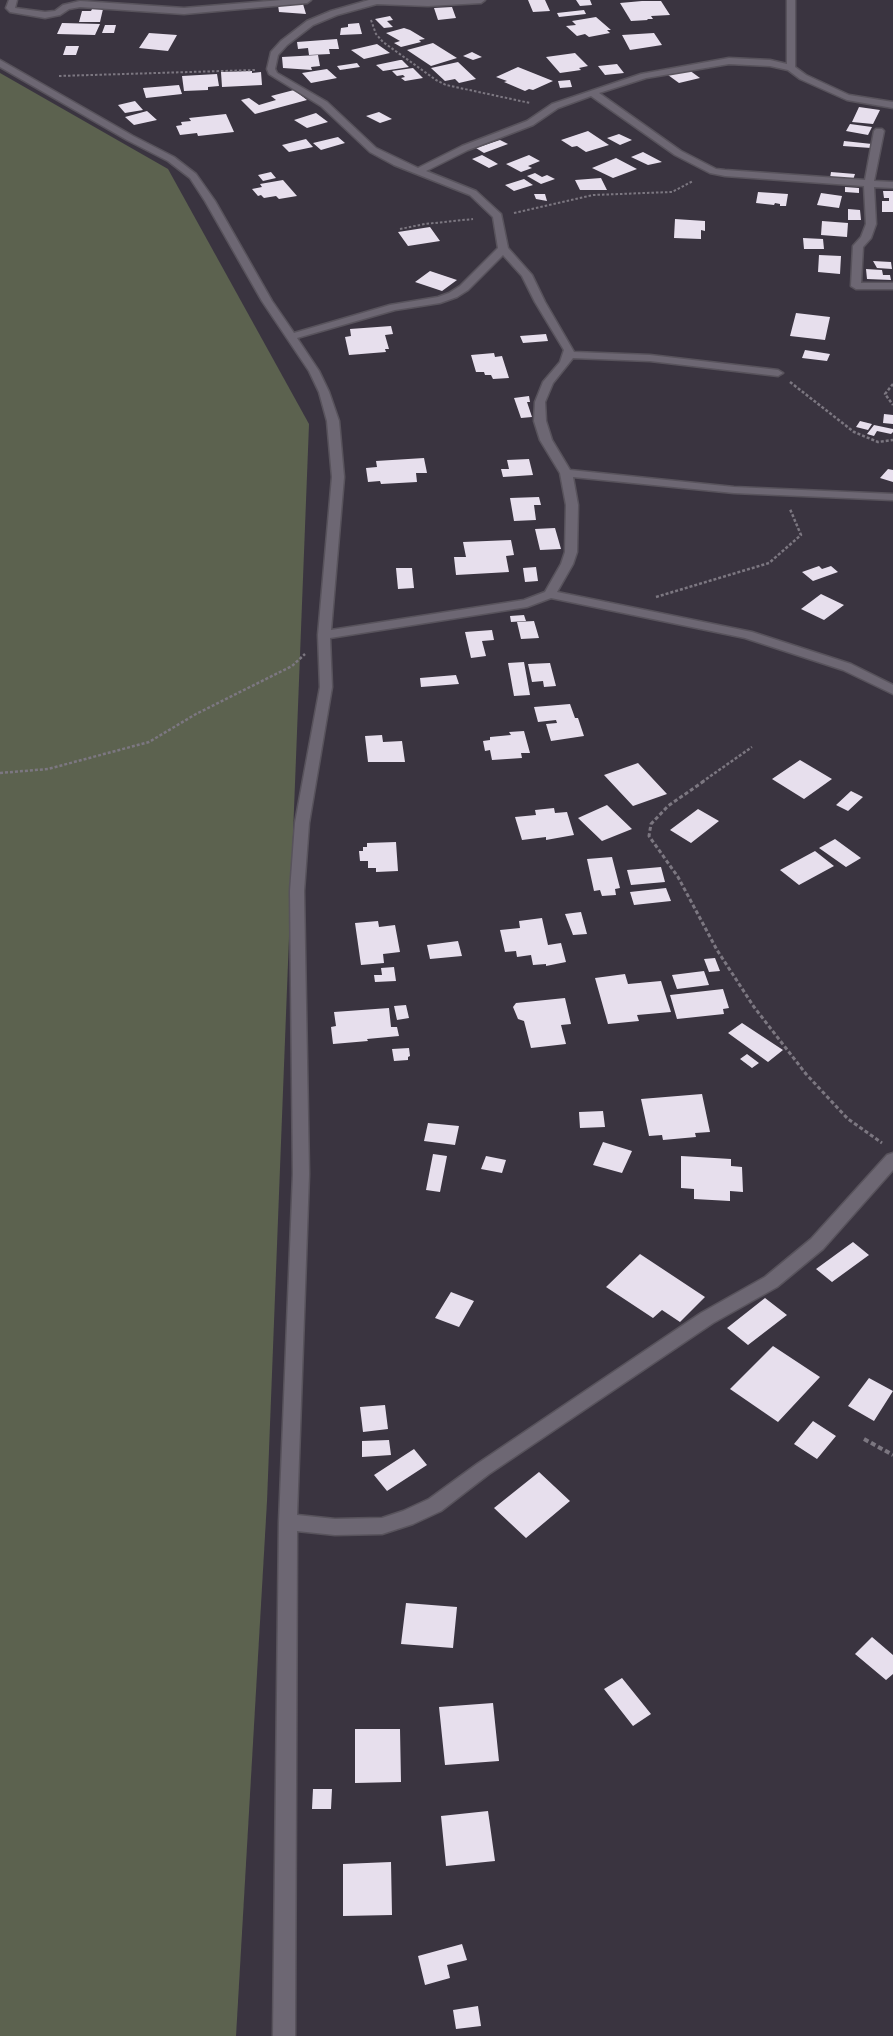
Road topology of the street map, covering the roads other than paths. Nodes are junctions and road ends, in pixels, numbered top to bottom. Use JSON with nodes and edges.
{"nodes":[{"id":1,"x":13,"y":0,"type":"edge"},
{"id":2,"x":307,"y":0,"type":"edge"},
{"id":3,"x":358,"y":0,"type":"edge"},
{"id":4,"x":481,"y":0,"type":"edge"},
{"id":5,"x":791,"y":0,"type":"edge"},
{"id":6,"x":382,"y":1,"type":"edge"},
{"id":7,"x":0,"y":63,"type":"edge"},
{"id":8,"x":791,"y":68,"type":"junction"},
{"id":9,"x":593,"y":93,"type":"junction"},
{"id":10,"x":893,"y":105,"type":"edge"},
{"id":11,"x":879,"y":131,"type":"dead end"},
{"id":12,"x":419,"y":171,"type":"junction"},
{"id":13,"x":869,"y":184,"type":"junction"},
{"id":14,"x":893,"y":185,"type":"edge"},
{"id":15,"x":503,"y":249,"type":"junction"},
{"id":16,"x":893,"y":286,"type":"edge"},
{"id":17,"x":291,"y":337,"type":"junction"},
{"id":18,"x":569,"y":355,"type":"junction"},
{"id":19,"x":778,"y":373,"type":"road end"},
{"id":20,"x":566,"y":473,"type":"junction"},
{"id":21,"x":893,"y":497,"type":"edge"},
{"id":22,"x":550,"y":594,"type":"junction"},
{"id":23,"x":324,"y":636,"type":"junction"},
{"id":24,"x":893,"y":690,"type":"edge"},
{"id":25,"x":889,"y":1152,"type":"edge"},
{"id":26,"x":288,"y":1522,"type":"junction"},
{"id":27,"x":284,"y":2036,"type":"edge"}],
"edges":[{"from":1,"to":2,"type":"street"},
{"from":3,"to":6,"type":"street"},
{"from":4,"to":6,"type":"street"},
{"from":5,"to":8,"type":"street"},
{"from":6,"to":12,"type":"street"},
{"from":7,"to":17,"type":"street"},
{"from":8,"to":9,"type":"street"},
{"from":8,"to":10,"type":"street"},
{"from":9,"to":12,"type":"street"},
{"from":9,"to":13,"type":"street"},
{"from":11,"to":13,"type":"street"},
{"from":12,"to":15,"type":"street"},
{"from":13,"to":14,"type":"street"},
{"from":13,"to":16,"type":"street"},
{"from":15,"to":17,"type":"street"},
{"from":15,"to":18,"type":"street"},
{"from":17,"to":23,"type":"street"},
{"from":18,"to":19,"type":"street"},
{"from":18,"to":20,"type":"street"},
{"from":20,"to":21,"type":"street"},
{"from":20,"to":22,"type":"street"},
{"from":22,"to":23,"type":"street"},
{"from":22,"to":24,"type":"street"},
{"from":23,"to":26,"type":"street"},
{"from":25,"to":26,"type":"street"},
{"from":26,"to":27,"type":"street"}]}
